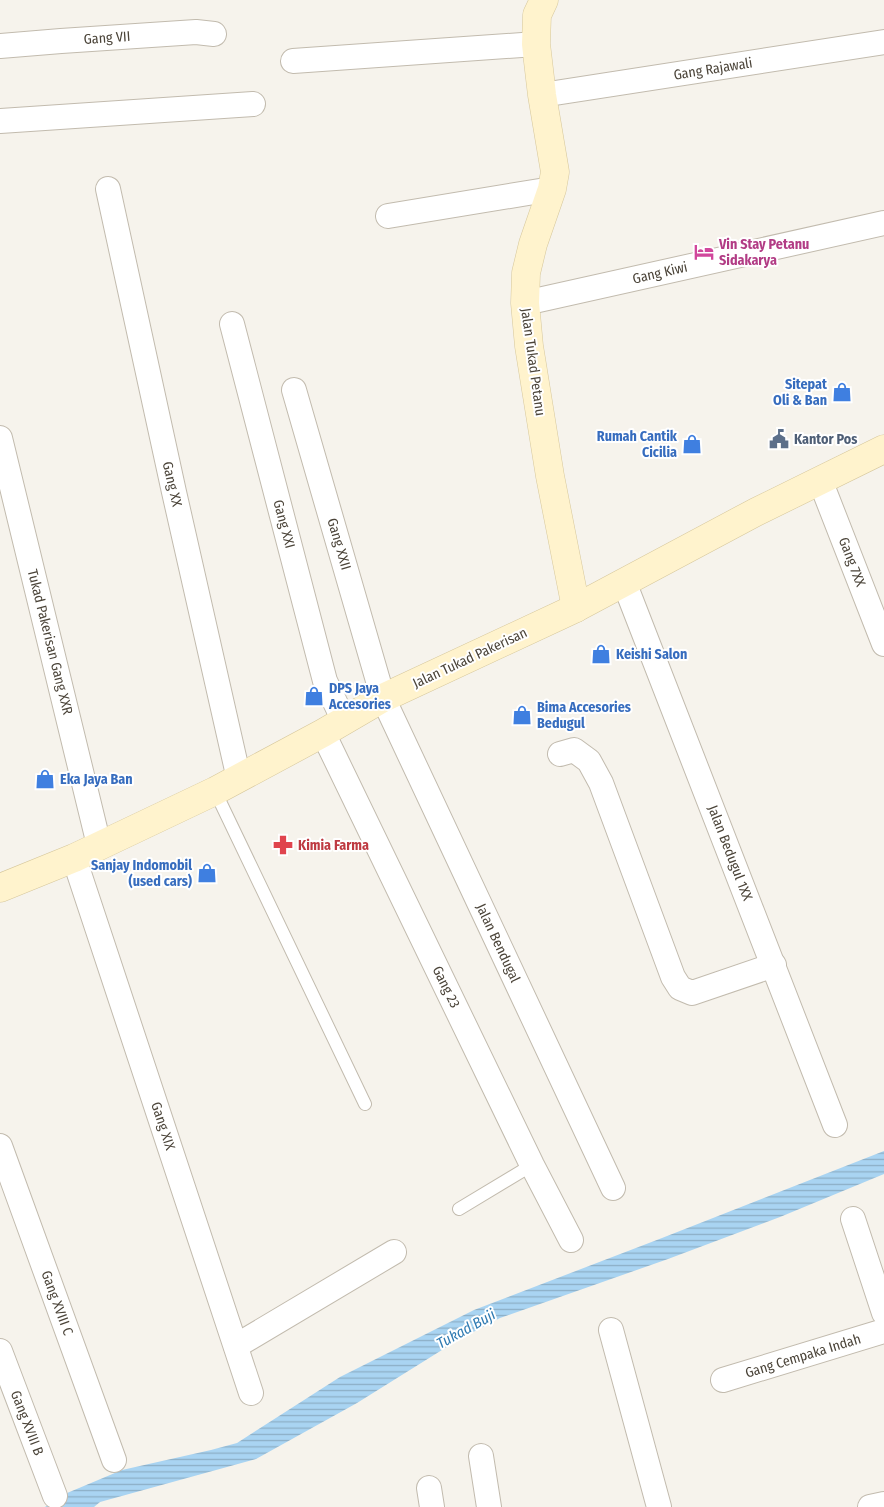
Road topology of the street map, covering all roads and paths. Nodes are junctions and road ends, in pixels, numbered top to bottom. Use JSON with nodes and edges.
{"nodes":[{"id":1,"x":544,"y":0,"type":"edge"},
{"id":2,"x":214,"y":34,"type":"dead end"},
{"id":3,"x":884,"y":42,"type":"edge"},
{"id":4,"x":536,"y":44,"type":"junction"},
{"id":5,"x":0,"y":46,"type":"edge"},
{"id":6,"x":293,"y":61,"type":"dead end"},
{"id":7,"x":542,"y":95,"type":"junction"},
{"id":8,"x":253,"y":104,"type":"dead end"},
{"id":9,"x":0,"y":121,"type":"edge"},
{"id":10,"x":108,"y":189,"type":"dead end"},
{"id":11,"x":552,"y":189,"type":"junction"},
{"id":12,"x":388,"y":216,"type":"dead end"},
{"id":13,"x":884,"y":224,"type":"edge"},
{"id":14,"x":525,"y":303,"type":"junction"},
{"id":15,"x":232,"y":324,"type":"dead end"},
{"id":16,"x":294,"y":390,"type":"dead end"},
{"id":17,"x":0,"y":438,"type":"edge"},
{"id":18,"x":884,"y":448,"type":"edge"},
{"id":19,"x":820,"y":480,"type":"junction"},
{"id":20,"x":624,"y":582,"type":"junction"},
{"id":21,"x":576,"y":608,"type":"junction"},
{"id":22,"x":884,"y":644,"type":"edge"},
{"id":23,"x":383,"y":698,"type":"junction"},
{"id":24,"x":334,"y":727,"type":"junction"},
{"id":25,"x":560,"y":754,"type":"dead end"},
{"id":26,"x":239,"y":779,"type":"junction"},
{"id":27,"x":215,"y":791,"type":"junction"},
{"id":28,"x":99,"y":845,"type":"junction"},
{"id":29,"x":74,"y":858,"type":"junction"},
{"id":30,"x":0,"y":888,"type":"edge"},
{"id":31,"x":774,"y":965,"type":"junction"},
{"id":32,"x":365,"y":1104,"type":"dead end"},
{"id":33,"x":835,"y":1124,"type":"dead end"},
{"id":34,"x":0,"y":1146,"type":"edge"},
{"id":35,"x":532,"y":1165,"type":"junction"},
{"id":36,"x":614,"y":1188,"type":"dead end"},
{"id":37,"x":459,"y":1210,"type":"dead end"},
{"id":38,"x":853,"y":1219,"type":"dead end"},
{"id":39,"x":571,"y":1240,"type":"dead end"},
{"id":40,"x":394,"y":1252,"type":"dead end"},
{"id":41,"x":884,"y":1313,"type":"edge"},
{"id":42,"x":611,"y":1330,"type":"dead end"},
{"id":43,"x":884,"y":1331,"type":"edge"},
{"id":44,"x":236,"y":1346,"type":"junction"},
{"id":45,"x":0,"y":1351,"type":"edge"},
{"id":46,"x":723,"y":1380,"type":"dead end"},
{"id":47,"x":251,"y":1393,"type":"dead end"},
{"id":48,"x":481,"y":1456,"type":"dead end"},
{"id":49,"x":114,"y":1460,"type":"dead end"},
{"id":50,"x":54,"y":1496,"type":"dead end"},
{"id":51,"x":884,"y":1504,"type":"edge"},
{"id":52,"x":489,"y":1507,"type":"edge"},
{"id":53,"x":659,"y":1507,"type":"edge"},
{"id":54,"x":870,"y":1507,"type":"edge"}],
"edges":[{"from":1,"to":4,"type":"street","name":"Jalan Tukad Petanu"},
{"from":2,"to":5,"type":"street","name":"Gang VII"},
{"from":3,"to":7,"type":"street","name":"Gang Rajawali"},
{"from":4,"to":6,"type":"street"},
{"from":4,"to":7,"type":"street","name":"Jalan Tukad Petanu"},
{"from":7,"to":11,"type":"street","name":"Jalan Tukad Petanu"},
{"from":8,"to":9,"type":"street"},
{"from":10,"to":26,"type":"street","name":"Gang XX"},
{"from":11,"to":12,"type":"street"},
{"from":11,"to":14,"type":"street","name":"Jalan Tukad Petanu"},
{"from":13,"to":14,"type":"street","name":"Gang Kiwi"},
{"from":14,"to":21,"type":"street","name":"Jalan Tukad Petanu"},
{"from":15,"to":24,"type":"street","name":"Gang XXI"},
{"from":16,"to":23,"type":"street","name":"Gang XXII"},
{"from":17,"to":28,"type":"street","name":"Tukad Pakerisan Gang XXR"},
{"from":18,"to":19,"type":"street","name":"Jalan Tukad Pakerisan"},
{"from":19,"to":20,"type":"street","name":"Jalan Tukad Pakerisan"},
{"from":19,"to":22,"type":"street","name":"Gang 7XX"},
{"from":20,"to":21,"type":"street","name":"Jalan Tukad Pakerisan"},
{"from":20,"to":31,"type":"street","name":"Jalan Bedugul 1XX"},
{"from":21,"to":23,"type":"street","name":"Jalan Tukad Pakerisan"},
{"from":23,"to":24,"type":"street","name":"Jalan Tukad Pakerisan"},
{"from":23,"to":36,"type":"street","name":"Jalan Bendugal"},
{"from":24,"to":26,"type":"street","name":"Jalan Tukad Pakerisan"},
{"from":24,"to":35,"type":"street","name":"Gang 23"},
{"from":25,"to":31,"type":"street"},
{"from":26,"to":27,"type":"street","name":"Jalan Tukad Pakerisan"},
{"from":27,"to":28,"type":"street","name":"Jalan Tukad Pakerisan"},
{"from":27,"to":32,"type":"lane"},
{"from":28,"to":29,"type":"street","name":"Jalan Tukad Pakerisan"},
{"from":29,"to":30,"type":"street","name":"Jalan Tukad Pakerisan"},
{"from":29,"to":44,"type":"street","name":"Gang XIX"},
{"from":31,"to":33,"type":"street","name":"Jalan Bedugul 1XX"},
{"from":34,"to":49,"type":"street","name":"Gang XVIII C"},
{"from":35,"to":37,"type":"lane"},
{"from":35,"to":39,"type":"street","name":"Gang 23"},
{"from":38,"to":41,"type":"street"},
{"from":40,"to":44,"type":"street"},
{"from":42,"to":53,"type":"street"},
{"from":43,"to":46,"type":"street","name":"Gang Cempaka Indah"},
{"from":44,"to":47,"type":"street","name":"Gang XIX"},
{"from":45,"to":50,"type":"street","name":"Gang XVIII B"},
{"from":48,"to":52,"type":"street"},
{"from":51,"to":54,"type":"street"}]}
